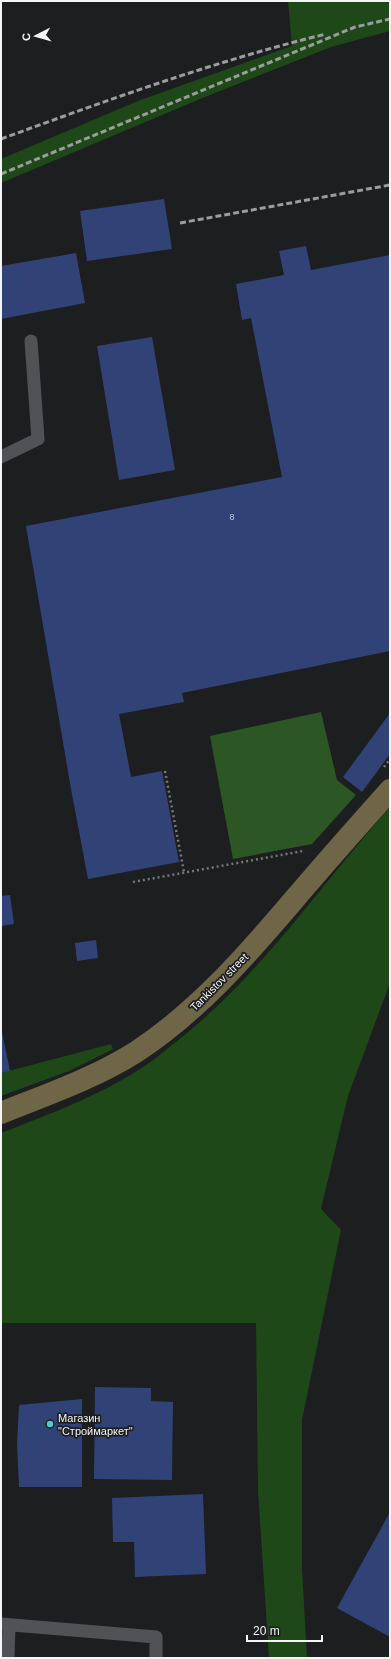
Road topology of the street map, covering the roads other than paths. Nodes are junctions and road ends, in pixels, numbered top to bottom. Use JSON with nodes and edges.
{"nodes":[{"id":1,"x":31,"y":341,"type":"dead end"},
{"id":2,"x":1,"y":457,"type":"edge"},
{"id":3,"x":390,"y":790,"type":"edge"},
{"id":4,"x":1,"y":1113,"type":"edge"},
{"id":5,"x":5,"y":1625,"type":"edge"},
{"id":6,"x":8,"y":1658,"type":"edge"},
{"id":7,"x":156,"y":1658,"type":"edge"}],
"edges":[{"from":1,"to":2,"type":"lane"},
{"from":3,"to":4,"type":"street","name":"Tankistov street"},
{"from":5,"to":6,"type":"lane"},
{"from":5,"to":7,"type":"lane"}]}
